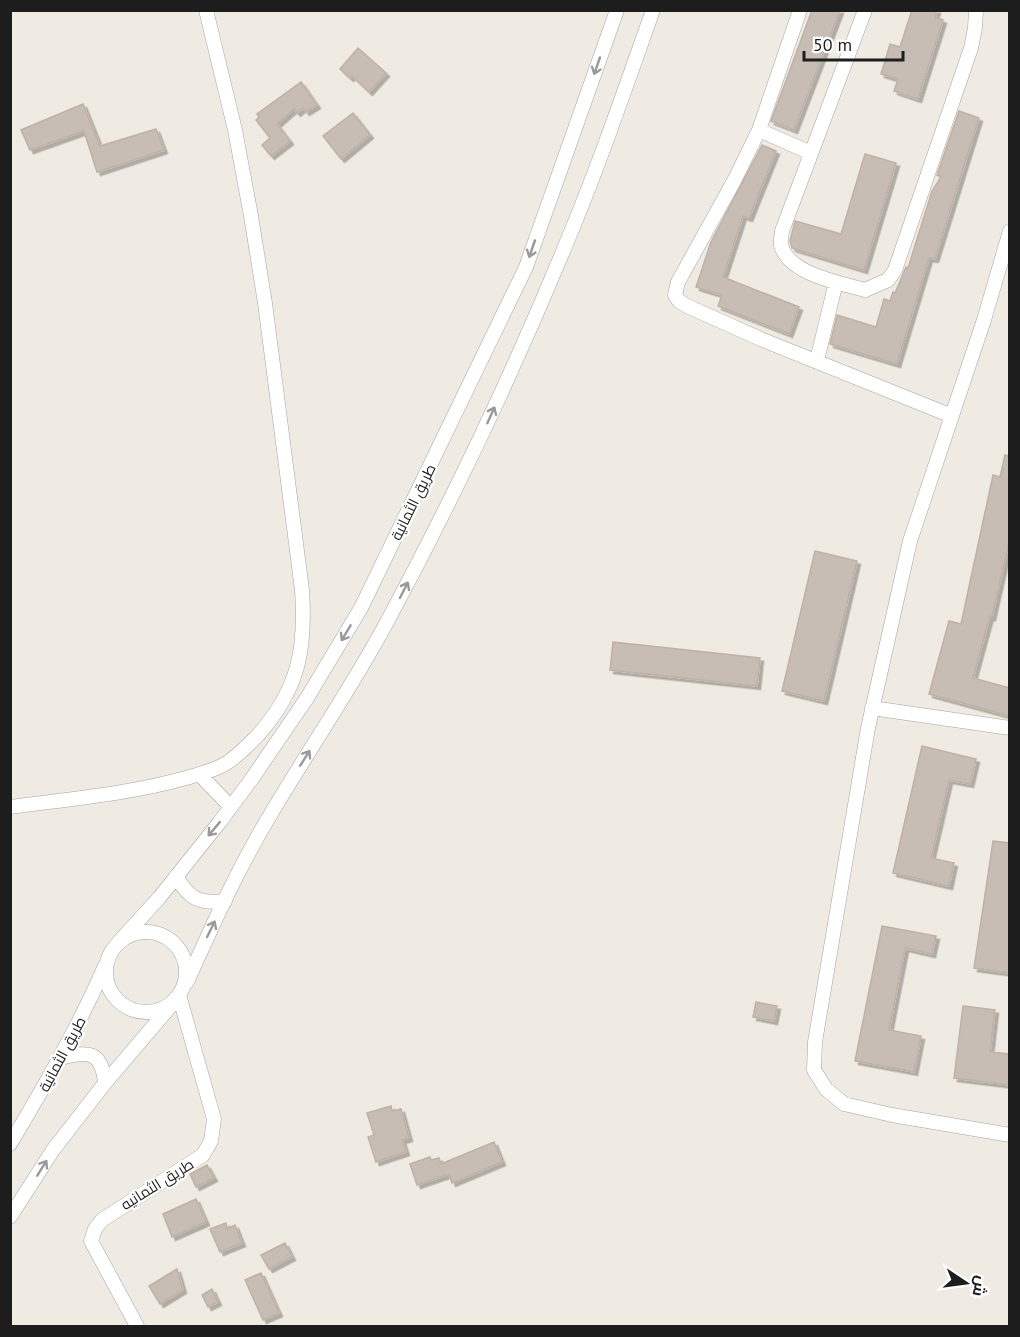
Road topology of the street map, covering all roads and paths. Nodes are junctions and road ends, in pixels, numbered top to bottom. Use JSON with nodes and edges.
{"nodes":[{"id":1,"x":206,"y":10,"type":"edge"},
{"id":2,"x":617,"y":10,"type":"edge"},
{"id":3,"x":653,"y":10,"type":"edge"},
{"id":4,"x":800,"y":10,"type":"edge"},
{"id":5,"x":865,"y":10,"type":"edge"},
{"id":6,"x":976,"y":10,"type":"edge"},
{"id":7,"x":759,"y":130,"type":"junction"},
{"id":8,"x":812,"y":153,"type":"junction"},
{"id":9,"x":1009,"y":234,"type":"edge"},
{"id":10,"x":836,"y":282,"type":"junction"},
{"id":11,"x":817,"y":360,"type":"junction"},
{"id":12,"x":952,"y":416,"type":"junction"},
{"id":13,"x":872,"y":708,"type":"junction"},
{"id":14,"x":1010,"y":728,"type":"edge"},
{"id":15,"x":199,"y":774,"type":"junction"},
{"id":16,"x":10,"y":807,"type":"edge"},
{"id":17,"x":231,"y":807,"type":"junction"},
{"id":18,"x":176,"y":876,"type":"junction"},
{"id":19,"x":225,"y":901,"type":"junction"},
{"id":20,"x":118,"y":943,"type":"junction"},
{"id":21,"x":107,"y":962,"type":"junction"},
{"id":22,"x":187,"y":981,"type":"junction"},
{"id":23,"x":176,"y":998,"type":"junction"},
{"id":24,"x":61,"y":1058,"type":"junction"},
{"id":25,"x":105,"y":1083,"type":"junction"},
{"id":26,"x":1010,"y":1135,"type":"edge"},
{"id":27,"x":10,"y":1144,"type":"edge"},
{"id":28,"x":10,"y":1217,"type":"edge"},
{"id":29,"x":137,"y":1326,"type":"edge"}],
"edges":[{"from":1,"to":15,"type":"street"},
{"from":2,"to":17,"type":"street","name":"طريق الثمانية","one_way":true},
{"from":19,"to":3,"type":"street","one_way":true},
{"from":4,"to":7,"type":"street"},
{"from":5,"to":8,"type":"street"},
{"from":6,"to":10,"type":"street"},
{"from":7,"to":8,"type":"street"},
{"from":7,"to":11,"type":"street"},
{"from":8,"to":10,"type":"street"},
{"from":9,"to":12,"type":"street"},
{"from":10,"to":11,"type":"street"},
{"from":11,"to":12,"type":"street"},
{"from":12,"to":13,"type":"street"},
{"from":13,"to":14,"type":"street"},
{"from":13,"to":26,"type":"street"},
{"from":15,"to":16,"type":"street"},
{"from":15,"to":17,"type":"street"},
{"from":17,"to":18,"type":"street","name":"طريق الثمانية","one_way":true},
{"from":18,"to":19,"type":"street"},
{"from":18,"to":20,"type":"street","name":"طريق الثمانية"},
{"from":22,"to":19,"type":"street","one_way":true},
{"from":20,"to":21,"type":"street"},
{"from":20,"to":22,"type":"street"},
{"from":21,"to":23,"type":"street"},
{"from":21,"to":24,"type":"street","name":"طريق الثمانية"},
{"from":22,"to":23,"type":"street"},
{"from":23,"to":25,"type":"street"},
{"from":23,"to":29,"type":"street","name":"طريق الثمانيه"},
{"from":24,"to":25,"type":"street"},
{"from":24,"to":27,"type":"street","name":"طريق الثمانية"},
{"from":28,"to":25,"type":"street","one_way":true}]}
